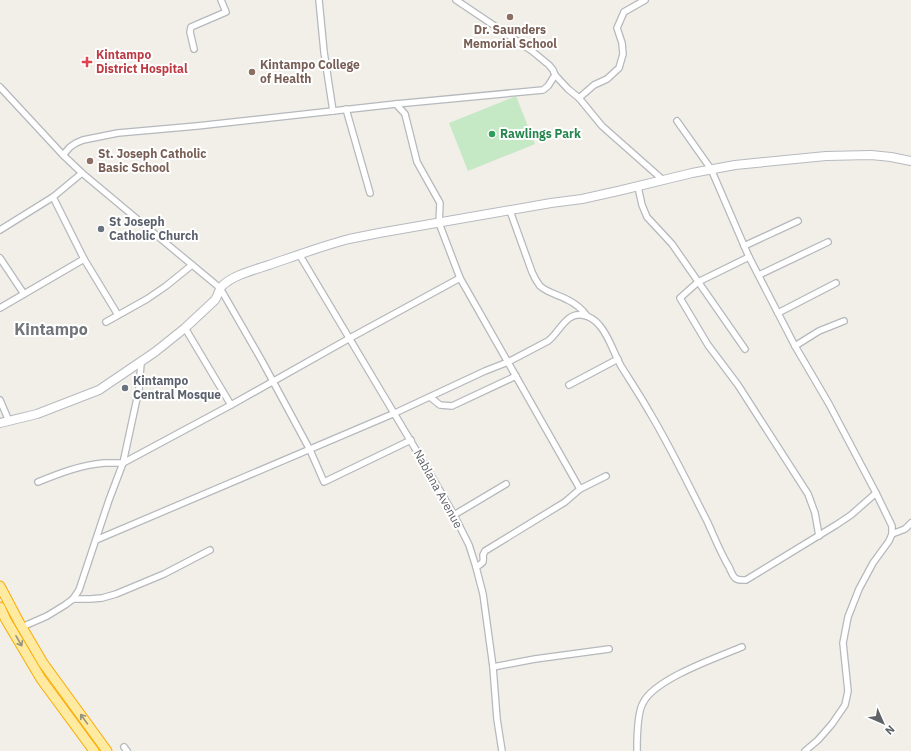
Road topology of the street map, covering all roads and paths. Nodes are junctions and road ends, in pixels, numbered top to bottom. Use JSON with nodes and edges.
{"nodes":[{"id":1,"x":221,"y":0,"type":"edge"},
{"id":2,"x":319,"y":0,"type":"edge"},
{"id":3,"x":456,"y":0,"type":"edge"},
{"id":4,"x":644,"y":0,"type":"edge"},
{"id":5,"x":194,"y":49,"type":"dead end"},
{"id":6,"x":555,"y":75,"type":"junction"},
{"id":7,"x":0,"y":87,"type":"edge"},
{"id":8,"x":579,"y":98,"type":"junction"},
{"id":9,"x":396,"y":104,"type":"junction"},
{"id":10,"x":346,"y":109,"type":"junction"},
{"id":11,"x":333,"y":110,"type":"junction"},
{"id":12,"x":677,"y":121,"type":"dead end"},
{"id":13,"x":63,"y":155,"type":"junction"},
{"id":14,"x":911,"y":161,"type":"edge"},
{"id":15,"x":711,"y":169,"type":"junction"},
{"id":16,"x":82,"y":173,"type":"junction"},
{"id":17,"x":663,"y":180,"type":"junction"},
{"id":18,"x":638,"y":187,"type":"junction"},
{"id":19,"x":370,"y":193,"type":"dead end"},
{"id":20,"x":53,"y":197,"type":"junction"},
{"id":21,"x":510,"y":211,"type":"junction"},
{"id":22,"x":798,"y":221,"type":"dead end"},
{"id":23,"x":439,"y":223,"type":"junction"},
{"id":24,"x":0,"y":230,"type":"edge"},
{"id":25,"x":828,"y":242,"type":"dead end"},
{"id":26,"x":744,"y":246,"type":"junction"},
{"id":27,"x":299,"y":254,"type":"junction"},
{"id":28,"x":749,"y":257,"type":"junction"},
{"id":29,"x":0,"y":258,"type":"edge"},
{"id":30,"x":84,"y":259,"type":"junction"},
{"id":31,"x":192,"y":265,"type":"junction"},
{"id":32,"x":759,"y":275,"type":"junction"},
{"id":33,"x":460,"y":278,"type":"junction"},
{"id":34,"x":698,"y":282,"type":"junction"},
{"id":35,"x":836,"y":283,"type":"dead end"},
{"id":36,"x":220,"y":288,"type":"junction"},
{"id":37,"x":24,"y":294,"type":"junction"},
{"id":38,"x":0,"y":308,"type":"edge"},
{"id":39,"x":778,"y":313,"type":"junction"},
{"id":40,"x":118,"y":315,"type":"junction"},
{"id":41,"x":588,"y":316,"type":"junction"},
{"id":42,"x":844,"y":321,"type":"dead end"},
{"id":43,"x":106,"y":322,"type":"dead end"},
{"id":44,"x":185,"y":328,"type":"junction"},
{"id":45,"x":350,"y":338,"type":"junction"},
{"id":46,"x":795,"y":346,"type":"junction"},
{"id":47,"x":745,"y":349,"type":"dead end"},
{"id":48,"x":618,"y":359,"type":"junction"},
{"id":49,"x":508,"y":362,"type":"junction"},
{"id":50,"x":141,"y":363,"type":"junction"},
{"id":51,"x":516,"y":376,"type":"junction"},
{"id":52,"x":272,"y":382,"type":"junction"},
{"id":53,"x":569,"y":385,"type":"dead end"},
{"id":54,"x":430,"y":397,"type":"junction"},
{"id":55,"x":0,"y":400,"type":"edge"},
{"id":56,"x":232,"y":405,"type":"junction"},
{"id":57,"x":395,"y":414,"type":"junction"},
{"id":58,"x":9,"y":421,"type":"junction"},
{"id":59,"x":0,"y":423,"type":"edge"},
{"id":60,"x":411,"y":440,"type":"junction"},
{"id":61,"x":310,"y":450,"type":"junction"},
{"id":62,"x":123,"y":463,"type":"junction"},
{"id":63,"x":606,"y":476,"type":"dead end"},
{"id":64,"x":38,"y":482,"type":"dead end"},
{"id":65,"x":506,"y":484,"type":"dead end"},
{"id":66,"x":580,"y":489,"type":"junction"},
{"id":67,"x":876,"y":493,"type":"junction"},
{"id":68,"x":454,"y":515,"type":"junction"},
{"id":69,"x":911,"y":523,"type":"edge"},
{"id":70,"x":892,"y":534,"type":"junction"},
{"id":71,"x":818,"y":536,"type":"junction"},
{"id":72,"x":96,"y":540,"type":"junction"},
{"id":73,"x":210,"y":550,"type":"dead end"},
{"id":74,"x":476,"y":567,"type":"junction"},
{"id":75,"x":0,"y":586,"type":"edge"},
{"id":76,"x":73,"y":599,"type":"junction"},
{"id":77,"x":0,"y":607,"type":"edge"},
{"id":78,"x":16,"y":616,"type":"junction"},
{"id":79,"x":3,"y":622,"type":"edge"},
{"id":80,"x":22,"y":627,"type":"junction"},
{"id":81,"x":742,"y":647,"type":"dead end"},
{"id":82,"x":610,"y":649,"type":"dead end"},
{"id":83,"x":493,"y":667,"type":"junction"},
{"id":84,"x":94,"y":751,"type":"edge"},
{"id":85,"x":107,"y":751,"type":"edge"},
{"id":86,"x":502,"y":751,"type":"edge"},
{"id":87,"x":637,"y":751,"type":"edge"},
{"id":88,"x":805,"y":751,"type":"edge"}],
"edges":[{"from":1,"to":5,"type":"street"},
{"from":2,"to":11,"type":"street"},
{"from":3,"to":6,"type":"street"},
{"from":4,"to":8,"type":"street"},
{"from":6,"to":8,"type":"street"},
{"from":6,"to":9,"type":"street"},
{"from":7,"to":13,"type":"street"},
{"from":8,"to":17,"type":"street"},
{"from":9,"to":10,"type":"street"},
{"from":9,"to":23,"type":"street"},
{"from":10,"to":11,"type":"street"},
{"from":10,"to":19,"type":"street"},
{"from":11,"to":13,"type":"street"},
{"from":12,"to":15,"type":"street"},
{"from":13,"to":16,"type":"street"},
{"from":14,"to":15,"type":"main road"},
{"from":15,"to":17,"type":"main road"},
{"from":15,"to":26,"type":"street"},
{"from":16,"to":20,"type":"street"},
{"from":16,"to":31,"type":"street"},
{"from":17,"to":18,"type":"main road"},
{"from":18,"to":21,"type":"main road"},
{"from":18,"to":34,"type":"street"},
{"from":20,"to":24,"type":"street"},
{"from":20,"to":30,"type":"street"},
{"from":21,"to":23,"type":"main road"},
{"from":21,"to":41,"type":"street"},
{"from":22,"to":26,"type":"street"},
{"from":23,"to":27,"type":"main road"},
{"from":23,"to":33,"type":"street"},
{"from":25,"to":32,"type":"street"},
{"from":26,"to":28,"type":"street"},
{"from":27,"to":36,"type":"main road"},
{"from":27,"to":45,"type":"street","name":"Nablana Avenue"},
{"from":28,"to":32,"type":"street"},
{"from":28,"to":34,"type":"street"},
{"from":29,"to":37,"type":"street"},
{"from":30,"to":37,"type":"street"},
{"from":30,"to":40,"type":"street"},
{"from":31,"to":36,"type":"street"},
{"from":31,"to":40,"type":"street"},
{"from":32,"to":39,"type":"street"},
{"from":33,"to":45,"type":"street"},
{"from":33,"to":49,"type":"street"},
{"from":34,"to":47,"type":"street"},
{"from":34,"to":71,"type":"street"},
{"from":35,"to":39,"type":"street"},
{"from":36,"to":44,"type":"main road"},
{"from":36,"to":52,"type":"street"},
{"from":37,"to":38,"type":"street"},
{"from":39,"to":46,"type":"street"},
{"from":40,"to":43,"type":"street"},
{"from":41,"to":48,"type":"street"},
{"from":41,"to":49,"type":"street"},
{"from":42,"to":46,"type":"street"},
{"from":44,"to":50,"type":"main road"},
{"from":44,"to":56,"type":"street"},
{"from":45,"to":52,"type":"street"},
{"from":45,"to":57,"type":"street","name":"Nablana Avenue"},
{"from":46,"to":67,"type":"street"},
{"from":48,"to":53,"type":"street"},
{"from":48,"to":71,"type":"street"},
{"from":49,"to":51,"type":"street"},
{"from":49,"to":54,"type":"street"},
{"from":50,"to":58,"type":"main road"},
{"from":50,"to":62,"type":"street"},
{"from":51,"to":54,"type":"street"},
{"from":51,"to":66,"type":"street"},
{"from":52,"to":56,"type":"street"},
{"from":52,"to":61,"type":"street"},
{"from":54,"to":57,"type":"street"},
{"from":55,"to":58,"type":"street"},
{"from":56,"to":62,"type":"street"},
{"from":57,"to":60,"type":"street","name":"Nablana Avenue"},
{"from":57,"to":61,"type":"street"},
{"from":58,"to":59,"type":"main road"},
{"from":60,"to":61,"type":"street"},
{"from":60,"to":68,"type":"street","name":"Nablana Avenue"},
{"from":61,"to":72,"type":"street"},
{"from":62,"to":64,"type":"street"},
{"from":62,"to":72,"type":"street"},
{"from":63,"to":66,"type":"street"},
{"from":65,"to":68,"type":"street"},
{"from":66,"to":74,"type":"street"},
{"from":67,"to":70,"type":"street"},
{"from":67,"to":71,"type":"street"},
{"from":68,"to":74,"type":"street","name":"Nablana Avenue"},
{"from":69,"to":70,"type":"street"},
{"from":70,"to":88,"type":"street"},
{"from":72,"to":76,"type":"street"},
{"from":73,"to":76,"type":"street"},
{"from":74,"to":83,"type":"street","name":"Nablana Avenue"},
{"from":75,"to":78,"type":"highway"},
{"from":76,"to":80,"type":"street"},
{"from":77,"to":79,"type":"highway"},
{"from":78,"to":79,"type":"highway"},
{"from":78,"to":80,"type":"highway"},
{"from":79,"to":84,"type":"highway","one_way":true},
{"from":85,"to":80,"type":"highway","one_way":true},
{"from":81,"to":87,"type":"street"},
{"from":82,"to":83,"type":"street"},
{"from":83,"to":86,"type":"street","name":"Nablana Avenue"}]}
